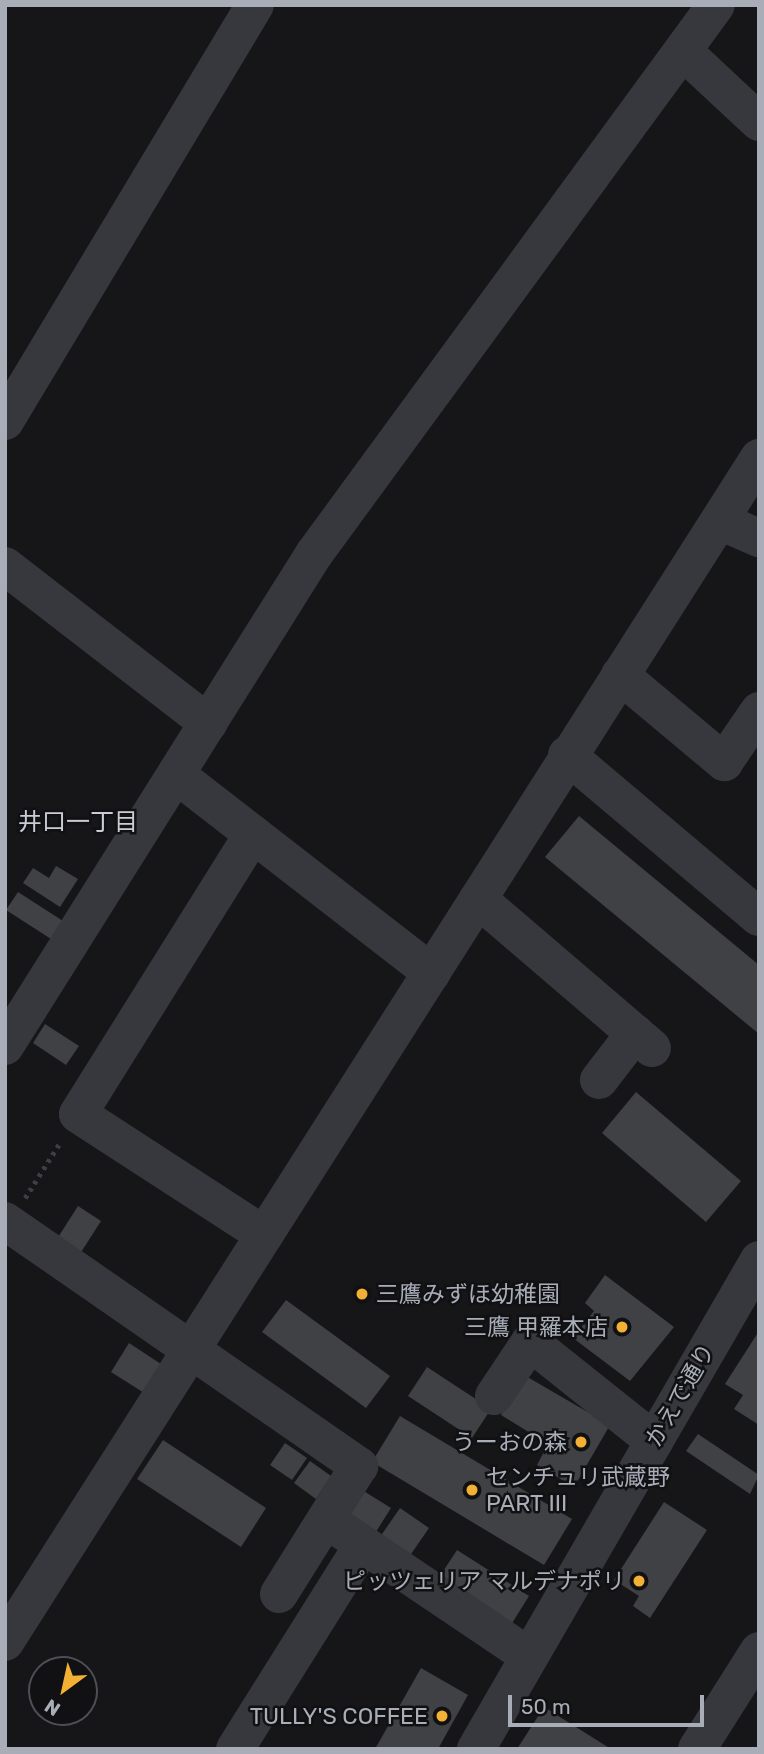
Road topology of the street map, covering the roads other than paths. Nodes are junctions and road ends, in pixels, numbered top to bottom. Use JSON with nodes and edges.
{"nodes":[{"id":1,"x":254,"y":5,"type":"edge"},
{"id":2,"x":716,"y":5,"type":"edge"},
{"id":3,"x":685,"y":53,"type":"junction"},
{"id":4,"x":759,"y":122,"type":"edge"},
{"id":5,"x":5,"y":421,"type":"edge"},
{"id":6,"x":759,"y":458,"type":"edge"},
{"id":7,"x":720,"y":522,"type":"junction"},
{"id":8,"x":759,"y":538,"type":"edge"},
{"id":9,"x":5,"y":566,"type":"edge"},
{"id":10,"x":620,"y":675,"type":"junction"},
{"id":11,"x":208,"y":723,"type":"junction"},
{"id":12,"x":753,"y":733,"type":"edge"},
{"id":13,"x":567,"y":755,"type":"junction"},
{"id":14,"x":178,"y":776,"type":"junction"},
{"id":15,"x":253,"y":834,"type":"junction"},
{"id":16,"x":478,"y":899,"type":"junction"},
{"id":17,"x":759,"y":917,"type":"edge"},
{"id":18,"x":432,"y":973,"type":"junction"},
{"id":19,"x":5,"y":1046,"type":"edge"},
{"id":20,"x":598,"y":1080,"type":"dead end"},
{"id":21,"x":7,"y":1213,"type":"edge"},
{"id":22,"x":264,"y":1235,"type":"junction"},
{"id":23,"x":759,"y":1260,"type":"edge"},
{"id":24,"x":192,"y":1349,"type":"junction"},
{"id":25,"x":494,"y":1396,"type":"dead end"},
{"id":26,"x":654,"y":1441,"type":"junction"},
{"id":27,"x":327,"y":1520,"type":"junction"},
{"id":28,"x":363,"y":1545,"type":"junction"},
{"id":29,"x":279,"y":1594,"type":"dead end"},
{"id":30,"x":5,"y":1642,"type":"edge"},
{"id":31,"x":759,"y":1651,"type":"edge"},
{"id":32,"x":529,"y":1657,"type":"junction"},
{"id":33,"x":234,"y":1749,"type":"edge"},
{"id":34,"x":476,"y":1749,"type":"edge"},
{"id":35,"x":696,"y":1749,"type":"edge"}],
"edges":[{"from":1,"to":5,"type":"street"},
{"from":2,"to":3,"type":"street"},
{"from":3,"to":4,"type":"street"},
{"from":3,"to":11,"type":"street"},
{"from":6,"to":7,"type":"street"},
{"from":7,"to":8,"type":"street"},
{"from":7,"to":10,"type":"street"},
{"from":9,"to":11,"type":"street"},
{"from":10,"to":12,"type":"street"},
{"from":10,"to":13,"type":"street"},
{"from":11,"to":14,"type":"street"},
{"from":13,"to":16,"type":"street"},
{"from":13,"to":17,"type":"street"},
{"from":14,"to":15,"type":"street"},
{"from":14,"to":19,"type":"street"},
{"from":15,"to":18,"type":"street"},
{"from":15,"to":22,"type":"street"},
{"from":16,"to":18,"type":"street"},
{"from":16,"to":20,"type":"street"},
{"from":18,"to":22,"type":"street"},
{"from":21,"to":24,"type":"street"},
{"from":22,"to":24,"type":"street"},
{"from":23,"to":26,"type":"street","name":"かえで通り"},
{"from":24,"to":27,"type":"street"},
{"from":24,"to":30,"type":"street"},
{"from":25,"to":26,"type":"street"},
{"from":26,"to":32,"type":"street","name":"かえで通り"},
{"from":27,"to":28,"type":"street"},
{"from":27,"to":29,"type":"street"},
{"from":28,"to":32,"type":"street"},
{"from":28,"to":33,"type":"street"},
{"from":31,"to":35,"type":"street"},
{"from":32,"to":34,"type":"street","name":"かえで通り"}]}
